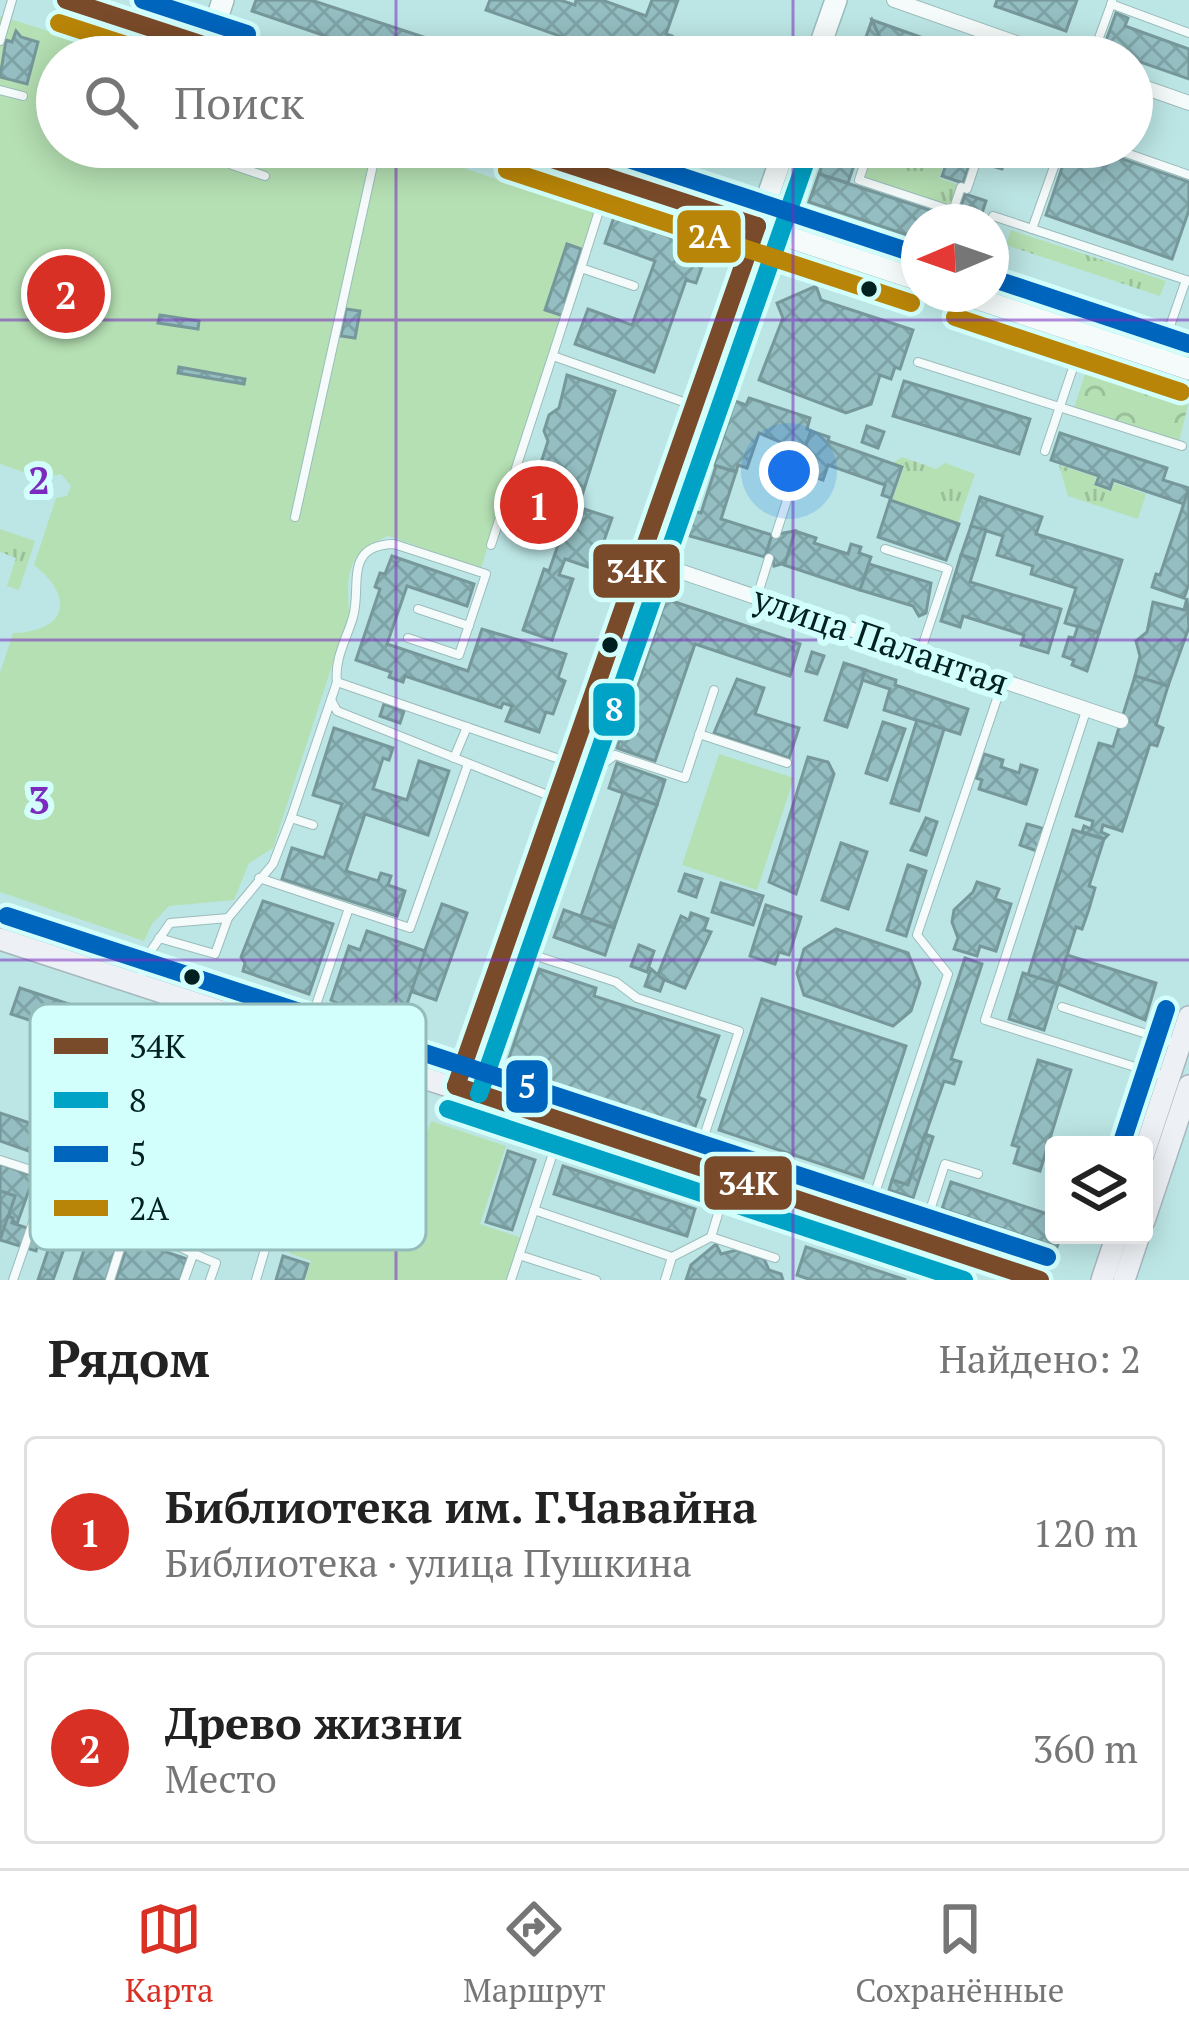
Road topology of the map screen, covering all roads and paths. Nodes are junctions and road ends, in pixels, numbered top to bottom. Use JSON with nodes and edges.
{"nodes":[{"id":1,"x":12,"y":0,"type":"edge"},
{"id":2,"x":66,"y":0,"type":"edge"},
{"id":3,"x":147,"y":0,"type":"edge"},
{"id":4,"x":223,"y":0,"type":"edge"},
{"id":5,"x":836,"y":0,"type":"edge"},
{"id":6,"x":893,"y":0,"type":"edge"},
{"id":7,"x":1112,"y":2,"type":"edge"},
{"id":8,"x":139,"y":24,"type":"junction"},
{"id":9,"x":1189,"y":33,"type":"edge"},
{"id":10,"x":177,"y":36,"type":"edge"},
{"id":11,"x":211,"y":36,"type":"edge"},
{"id":12,"x":823,"y":36,"type":"edge"},
{"id":13,"x":996,"y":36,"type":"edge"},
{"id":14,"x":1100,"y":36,"type":"edge"},
{"id":15,"x":0,"y":41,"type":"edge"},
{"id":16,"x":0,"y":90,"type":"edge"},
{"id":17,"x":1153,"y":91,"type":"edge"},
{"id":18,"x":23,"y":96,"type":"dead end"},
{"id":19,"x":1189,"y":104,"type":"edge"},
{"id":20,"x":1153,"y":162,"type":"edge"},
{"id":21,"x":241,"y":168,"type":"edge"},
{"id":22,"x":372,"y":168,"type":"edge"},
{"id":23,"x":583,"y":168,"type":"edge"},
{"id":24,"x":777,"y":168,"type":"edge"},
{"id":25,"x":863,"y":168,"type":"edge"},
{"id":26,"x":974,"y":168,"type":"edge"},
{"id":27,"x":1053,"y":168,"type":"edge"},
{"id":28,"x":1189,"y":175,"type":"edge"},
{"id":29,"x":266,"y":176,"type":"dead end"},
{"id":30,"x":610,"y":178,"type":"junction"},
{"id":31,"x":1009,"y":221,"type":"edge"},
{"id":32,"x":757,"y":226,"type":"junction"},
{"id":33,"x":1032,"y":229,"type":"junction"},
{"id":34,"x":581,"y":268,"type":"junction"},
{"id":35,"x":901,"y":274,"type":"edge"},
{"id":36,"x":1187,"y":280,"type":"edge"},
{"id":37,"x":634,"y":286,"type":"dead end"},
{"id":38,"x":1009,"y":309,"type":"edge"},
{"id":39,"x":1084,"y":334,"type":"junction"},
{"id":40,"x":553,"y":356,"type":"junction"},
{"id":41,"x":1159,"y":359,"type":"junction"},
{"id":42,"x":918,"y":362,"type":"dead end"},
{"id":43,"x":1189,"y":369,"type":"edge"},
{"id":44,"x":694,"y":405,"type":"junction"},
{"id":45,"x":1060,"y":407,"type":"junction"},
{"id":46,"x":1182,"y":446,"type":"dead end"},
{"id":47,"x":1045,"y":451,"type":"dead end"},
{"id":48,"x":788,"y":494,"type":"dead end"},
{"id":49,"x":295,"y":517,"type":"dead end"},
{"id":50,"x":776,"y":534,"type":"dead end"},
{"id":51,"x":491,"y":544,"type":"dead end"},
{"id":52,"x":884,"y":549,"type":"dead end"},
{"id":53,"x":641,"y":558,"type":"junction"},
{"id":54,"x":769,"y":558,"type":"dead end"},
{"id":55,"x":757,"y":598,"type":"junction"},
{"id":56,"x":418,"y":608,"type":"dead end"},
{"id":57,"x":469,"y":626,"type":"junction"},
{"id":58,"x":408,"y":638,"type":"dead end"},
{"id":59,"x":920,"y":653,"type":"junction"},
{"id":60,"x":1003,"y":681,"type":"junction"},
{"id":61,"x":338,"y":682,"type":"junction"},
{"id":62,"x":714,"y":690,"type":"dead end"},
{"id":63,"x":331,"y":700,"type":"junction"},
{"id":64,"x":1087,"y":710,"type":"junction"},
{"id":65,"x":1121,"y":721,"type":"dead end"},
{"id":66,"x":467,"y":727,"type":"junction"},
{"id":67,"x":699,"y":734,"type":"junction"},
{"id":68,"x":454,"y":758,"type":"junction"},
{"id":69,"x":571,"y":758,"type":"junction"},
{"id":70,"x":787,"y":763,"type":"dead end"},
{"id":71,"x":468,"y":764,"type":"junction"},
{"id":72,"x":556,"y":799,"type":"junction"},
{"id":73,"x":290,"y":818,"type":"junction"},
{"id":74,"x":313,"y":825,"type":"dead end"},
{"id":75,"x":259,"y":878,"type":"junction"},
{"id":76,"x":349,"y":908,"type":"junction"},
{"id":77,"x":228,"y":918,"type":"junction"},
{"id":78,"x":159,"y":938,"type":"junction"},
{"id":79,"x":0,"y":939,"type":"edge"},
{"id":80,"x":505,"y":946,"type":"junction"},
{"id":81,"x":139,"y":984,"type":"junction"},
{"id":82,"x":201,"y":1004,"type":"edge"},
{"id":83,"x":316,"y":1004,"type":"edge"},
{"id":84,"x":1062,"y":1006,"type":"dead end"},
{"id":85,"x":1189,"y":1017,"type":"edge"},
{"id":86,"x":1180,"y":1045,"type":"junction"},
{"id":87,"x":426,"y":1076,"type":"edge"},
{"id":88,"x":1179,"y":1082,"type":"edge"},
{"id":89,"x":456,"y":1086,"type":"junction"},
{"id":90,"x":564,"y":1122,"type":"junction"},
{"id":91,"x":1152,"y":1136,"type":"edge"},
{"id":92,"x":0,"y":1160,"type":"edge"},
{"id":93,"x":694,"y":1165,"type":"junction"},
{"id":94,"x":30,"y":1170,"type":"edge"},
{"id":95,"x":978,"y":1174,"type":"dead end"},
{"id":96,"x":730,"y":1177,"type":"junction"},
{"id":97,"x":1153,"y":1185,"type":"edge"},
{"id":98,"x":534,"y":1210,"type":"junction"},
{"id":99,"x":865,"y":1222,"type":"junction"},
{"id":100,"x":30,"y":1231,"type":"edge"},
{"id":101,"x":711,"y":1237,"type":"junction"},
{"id":102,"x":920,"y":1240,"type":"junction"},
{"id":103,"x":1114,"y":1244,"type":"edge"},
{"id":104,"x":1136,"y":1244,"type":"edge"},
{"id":105,"x":120,"y":1250,"type":"edge"},
{"id":106,"x":186,"y":1250,"type":"edge"},
{"id":107,"x":265,"y":1250,"type":"edge"},
{"id":108,"x":193,"y":1255,"type":"junction"},
{"id":109,"x":519,"y":1255,"type":"junction"},
{"id":110,"x":965,"y":1255,"type":"junction"},
{"id":111,"x":673,"y":1257,"type":"junction"},
{"id":112,"x":775,"y":1258,"type":"dead end"},
{"id":113,"x":13,"y":1280,"type":"edge"},
{"id":114,"x":110,"y":1280,"type":"edge"},
{"id":115,"x":184,"y":1280,"type":"edge"},
{"id":116,"x":210,"y":1280,"type":"edge"},
{"id":117,"x":256,"y":1280,"type":"edge"},
{"id":118,"x":511,"y":1280,"type":"edge"},
{"id":119,"x":596,"y":1280,"type":"edge"},
{"id":120,"x":665,"y":1280,"type":"edge"},
{"id":121,"x":956,"y":1280,"type":"edge"},
{"id":122,"x":1040,"y":1280,"type":"edge"},
{"id":123,"x":1102,"y":1280,"type":"edge"},
{"id":124,"x":1124,"y":1280,"type":"edge"}],
"edges":[{"from":1,"to":15,"type":"lane"},
{"from":2,"to":8,"type":"street"},
{"from":3,"to":8,"type":"street"},
{"from":4,"to":11,"type":"street"},
{"from":5,"to":12,"type":"street"},
{"from":6,"to":13,"type":"street"},
{"from":7,"to":9,"type":"lane"},
{"from":7,"to":14,"type":"lane"},
{"from":8,"to":10,"type":"street"},
{"from":16,"to":18,"type":"lane"},
{"from":17,"to":19,"type":"street"},
{"from":20,"to":28,"type":"lane"},
{"from":21,"to":29,"type":"lane"},
{"from":22,"to":49,"type":"lane"},
{"from":23,"to":30,"type":"street"},
{"from":24,"to":32,"type":"street"},
{"from":25,"to":26,"type":"lane"},
{"from":27,"to":33,"type":"lane"},
{"from":30,"to":32,"type":"street"},
{"from":30,"to":34,"type":"lane"},
{"from":31,"to":33,"type":"lane"},
{"from":32,"to":35,"type":"street"},
{"from":32,"to":44,"type":"street"},
{"from":33,"to":36,"type":"lane"},
{"from":34,"to":37,"type":"lane"},
{"from":34,"to":40,"type":"lane"},
{"from":36,"to":41,"type":"lane"},
{"from":38,"to":39,"type":"street"},
{"from":39,"to":41,"type":"street"},
{"from":39,"to":45,"type":"lane"},
{"from":40,"to":44,"type":"lane"},
{"from":40,"to":51,"type":"lane"},
{"from":41,"to":43,"type":"street"},
{"from":42,"to":45,"type":"lane"},
{"from":44,"to":53,"type":"street"},
{"from":45,"to":46,"type":"lane"},
{"from":45,"to":47,"type":"lane"},
{"from":48,"to":50,"type":"lane"},
{"from":52,"to":59,"type":"lane"},
{"from":53,"to":55,"type":"street","name":"улица Палантая"},
{"from":53,"to":69,"type":"street"},
{"from":54,"to":55,"type":"lane"},
{"from":55,"to":59,"type":"street","name":"улица Палантая"},
{"from":56,"to":57,"type":"lane"},
{"from":57,"to":58,"type":"lane"},
{"from":57,"to":61,"type":"lane"},
{"from":59,"to":60,"type":"street","name":"улица Палантая"},
{"from":60,"to":64,"type":"street","name":"улица Палантая"},
{"from":60,"to":99,"type":"lane"},
{"from":61,"to":63,"type":"lane"},
{"from":61,"to":66,"type":"lane"},
{"from":62,"to":67,"type":"lane"},
{"from":63,"to":68,"type":"lane"},
{"from":63,"to":73,"type":"lane"},
{"from":64,"to":65,"type":"street","name":"улица Палантая"},
{"from":64,"to":88,"type":"lane"},
{"from":66,"to":68,"type":"lane"},
{"from":66,"to":69,"type":"lane"},
{"from":67,"to":69,"type":"lane"},
{"from":67,"to":70,"type":"lane"},
{"from":68,"to":71,"type":"lane"},
{"from":69,"to":72,"type":"street"},
{"from":71,"to":72,"type":"lane"},
{"from":71,"to":76,"type":"lane"},
{"from":72,"to":80,"type":"street"},
{"from":73,"to":74,"type":"lane"},
{"from":73,"to":75,"type":"lane"},
{"from":75,"to":76,"type":"lane"},
{"from":75,"to":77,"type":"lane"},
{"from":76,"to":83,"type":"lane"},
{"from":77,"to":78,"type":"lane"},
{"from":77,"to":78,"type":"lane"},
{"from":78,"to":81,"type":"lane"},
{"from":79,"to":81,"type":"main road"},
{"from":80,"to":89,"type":"street"},
{"from":80,"to":93,"type":"lane"},
{"from":81,"to":82,"type":"main road"},
{"from":84,"to":86,"type":"lane"},
{"from":85,"to":86,"type":"main road"},
{"from":86,"to":88,"type":"main road"},
{"from":87,"to":89,"type":"main road"},
{"from":88,"to":91,"type":"main road"},
{"from":88,"to":97,"type":"main road"},
{"from":89,"to":90,"type":"main road"},
{"from":90,"to":93,"type":"main road"},
{"from":90,"to":98,"type":"lane"},
{"from":92,"to":94,"type":"lane"},
{"from":93,"to":96,"type":"main road"},
{"from":95,"to":102,"type":"lane"},
{"from":96,"to":99,"type":"main road"},
{"from":96,"to":101,"type":"lane"},
{"from":98,"to":109,"type":"lane"},
{"from":98,"to":111,"type":"lane"},
{"from":99,"to":102,"type":"main road"},
{"from":100,"to":113,"type":"lane"},
{"from":101,"to":111,"type":"lane"},
{"from":101,"to":112,"type":"lane"},
{"from":102,"to":110,"type":"main road"},
{"from":103,"to":123,"type":"main road"},
{"from":104,"to":124,"type":"main road"},
{"from":105,"to":114,"type":"lane"},
{"from":106,"to":108,"type":"lane"},
{"from":107,"to":117,"type":"lane"},
{"from":108,"to":115,"type":"lane"},
{"from":108,"to":116,"type":"lane"},
{"from":109,"to":118,"type":"lane"},
{"from":109,"to":119,"type":"lane"},
{"from":110,"to":121,"type":"lane"},
{"from":110,"to":122,"type":"main road"},
{"from":111,"to":120,"type":"lane"}]}
